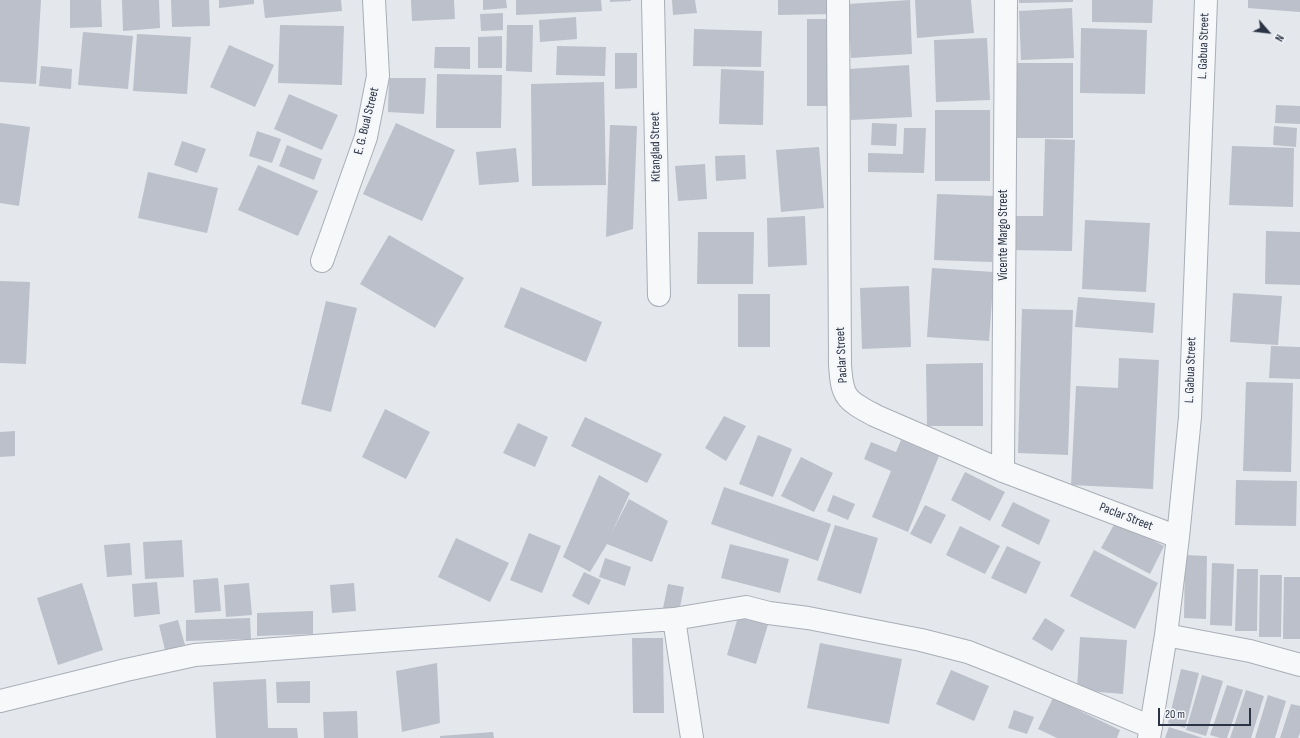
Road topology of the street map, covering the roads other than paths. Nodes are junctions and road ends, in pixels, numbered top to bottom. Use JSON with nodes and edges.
{"nodes":[{"id":1,"x":374,"y":0,"type":"edge"},
{"id":2,"x":653,"y":0,"type":"edge"},
{"id":3,"x":838,"y":0,"type":"edge"},
{"id":4,"x":1006,"y":0,"type":"edge"},
{"id":5,"x":1206,"y":0,"type":"edge"},
{"id":6,"x":322,"y":260,"type":"dead end"},
{"id":7,"x":659,"y":295,"type":"dead end"},
{"id":8,"x":1003,"y":470,"type":"junction"},
{"id":9,"x":1178,"y":537,"type":"junction"},
{"id":10,"x":674,"y":619,"type":"junction"},
{"id":11,"x":1166,"y":635,"type":"junction"},
{"id":12,"x":1300,"y":665,"type":"edge"},
{"id":13,"x":0,"y":701,"type":"edge"},
{"id":14,"x":1150,"y":733,"type":"edge"},
{"id":15,"x":692,"y":738,"type":"edge"}],
"edges":[{"from":1,"to":6,"type":"street","name":"E. G. Bual Street"},
{"from":2,"to":7,"type":"street","name":"Kitanglad Street"},
{"from":3,"to":8,"type":"street","name":"Paclar Street"},
{"from":4,"to":8,"type":"street","name":"Vicente Margo Street"},
{"from":5,"to":9,"type":"street","name":"L. Gabua Street"},
{"from":8,"to":9,"type":"street","name":"Paclar Street"},
{"from":9,"to":11,"type":"street","name":"L. Gabua Street"},
{"from":10,"to":13,"type":"street"},
{"from":10,"to":14,"type":"street"},
{"from":10,"to":15,"type":"street"},
{"from":11,"to":12,"type":"street"},
{"from":11,"to":14,"type":"street","name":"L. Gabua Street"}]}
